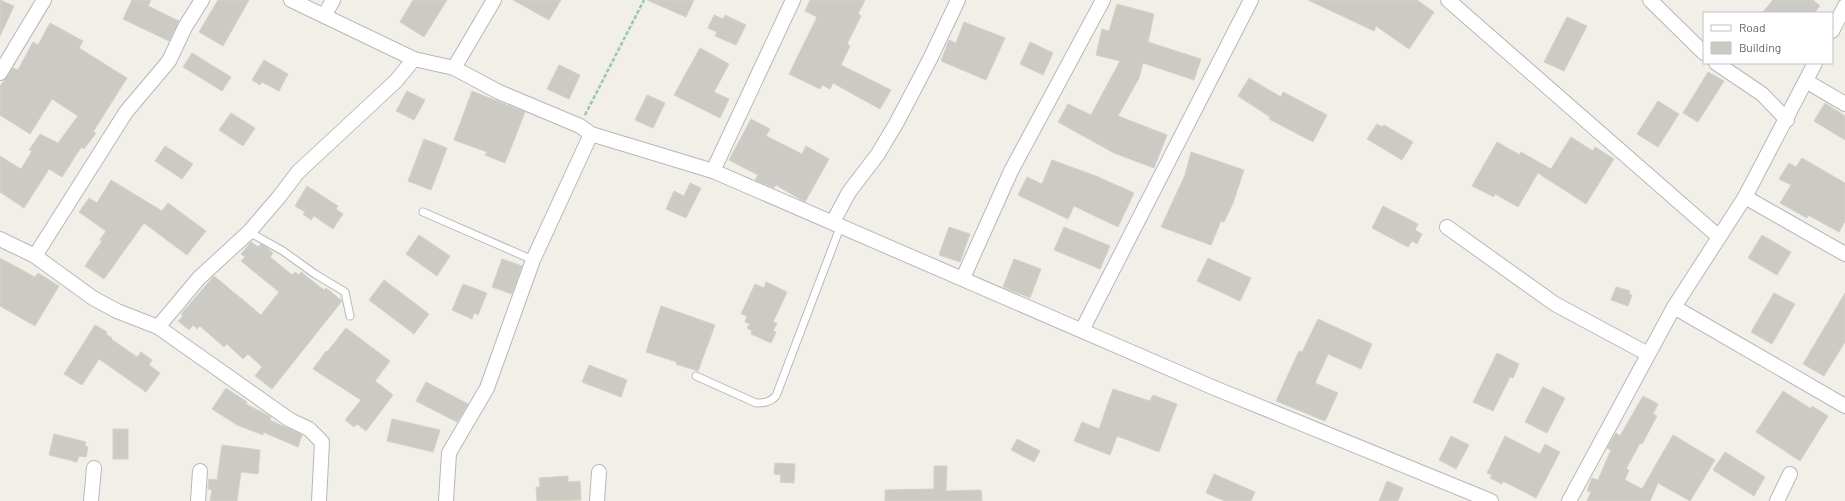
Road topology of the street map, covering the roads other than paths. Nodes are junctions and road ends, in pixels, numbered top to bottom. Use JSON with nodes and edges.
{"nodes":[{"id":1,"x":44,"y":0,"type":"edge"},
{"id":2,"x":202,"y":0,"type":"edge"},
{"id":3,"x":291,"y":0,"type":"edge"},
{"id":4,"x":333,"y":0,"type":"edge"},
{"id":5,"x":494,"y":0,"type":"edge"},
{"id":6,"x":793,"y":0,"type":"edge"},
{"id":7,"x":958,"y":0,"type":"edge"},
{"id":8,"x":1103,"y":0,"type":"edge"},
{"id":9,"x":1251,"y":0,"type":"edge"},
{"id":10,"x":1448,"y":0,"type":"edge"},
{"id":11,"x":1650,"y":0,"type":"edge"},
{"id":12,"x":1845,"y":6,"type":"edge"},
{"id":13,"x":324,"y":16,"type":"junction"},
{"id":14,"x":1833,"y":29,"type":"edge"},
{"id":15,"x":1703,"y":53,"type":"edge"},
{"id":16,"x":414,"y":59,"type":"junction"},
{"id":17,"x":1717,"y":64,"type":"edge"},
{"id":18,"x":1814,"y":64,"type":"edge"},
{"id":19,"x":454,"y":68,"type":"junction"},
{"id":20,"x":0,"y":73,"type":"edge"},
{"id":21,"x":1806,"y":81,"type":"junction"},
{"id":22,"x":1845,"y":104,"type":"edge"},
{"id":23,"x":1787,"y":120,"type":"junction"},
{"id":24,"x":585,"y":130,"type":"junction"},
{"id":25,"x":713,"y":171,"type":"junction"},
{"id":26,"x":1746,"y":197,"type":"junction"},
{"id":27,"x":423,"y":212,"type":"dead end"},
{"id":28,"x":837,"y":224,"type":"junction"},
{"id":29,"x":1448,"y":227,"type":"dead end"},
{"id":30,"x":249,"y":232,"type":"junction"},
{"id":31,"x":1719,"y":237,"type":"junction"},
{"id":32,"x":0,"y":239,"type":"edge"},
{"id":33,"x":1845,"y":254,"type":"edge"},
{"id":34,"x":35,"y":256,"type":"junction"},
{"id":35,"x":533,"y":260,"type":"junction"},
{"id":36,"x":963,"y":278,"type":"junction"},
{"id":37,"x":1674,"y":307,"type":"junction"},
{"id":38,"x":350,"y":316,"type":"dead end"},
{"id":39,"x":158,"y":327,"type":"junction"},
{"id":40,"x":1082,"y":330,"type":"junction"},
{"id":41,"x":1648,"y":354,"type":"junction"},
{"id":42,"x":696,"y":376,"type":"dead end"},
{"id":43,"x":1845,"y":406,"type":"edge"},
{"id":44,"x":94,"y":468,"type":"dead end"},
{"id":45,"x":200,"y":471,"type":"dead end"},
{"id":46,"x":599,"y":472,"type":"dead end"},
{"id":47,"x":1790,"y":474,"type":"dead end"},
{"id":48,"x":91,"y":501,"type":"edge"},
{"id":49,"x":198,"y":501,"type":"edge"},
{"id":50,"x":319,"y":501,"type":"edge"},
{"id":51,"x":446,"y":501,"type":"edge"},
{"id":52,"x":597,"y":501,"type":"edge"},
{"id":53,"x":1491,"y":501,"type":"edge"},
{"id":54,"x":1569,"y":501,"type":"edge"},
{"id":55,"x":1777,"y":501,"type":"edge"}],
"edges":[{"from":1,"to":20,"type":"street"},
{"from":2,"to":34,"type":"street"},
{"from":3,"to":13,"type":"street"},
{"from":4,"to":13,"type":"street"},
{"from":5,"to":19,"type":"street"},
{"from":6,"to":25,"type":"street"},
{"from":7,"to":28,"type":"street"},
{"from":8,"to":36,"type":"street"},
{"from":9,"to":40,"type":"street"},
{"from":10,"to":31,"type":"street"},
{"from":11,"to":15,"type":"street"},
{"from":12,"to":14,"type":"street"},
{"from":13,"to":16,"type":"street"},
{"from":16,"to":19,"type":"street"},
{"from":16,"to":30,"type":"street"},
{"from":17,"to":23,"type":"street"},
{"from":18,"to":21,"type":"street"},
{"from":19,"to":24,"type":"street"},
{"from":21,"to":22,"type":"street"},
{"from":21,"to":23,"type":"street"},
{"from":23,"to":26,"type":"street"},
{"from":24,"to":25,"type":"street"},
{"from":24,"to":35,"type":"street"},
{"from":25,"to":28,"type":"street"},
{"from":26,"to":31,"type":"street"},
{"from":26,"to":33,"type":"street"},
{"from":27,"to":35,"type":"lane"},
{"from":28,"to":36,"type":"street"},
{"from":28,"to":42,"type":"lane"},
{"from":29,"to":41,"type":"street"},
{"from":30,"to":38,"type":"lane"},
{"from":30,"to":39,"type":"street"},
{"from":31,"to":37,"type":"street"},
{"from":32,"to":34,"type":"street"},
{"from":34,"to":39,"type":"street"},
{"from":35,"to":51,"type":"street"},
{"from":36,"to":40,"type":"street"},
{"from":37,"to":41,"type":"street"},
{"from":37,"to":43,"type":"street"},
{"from":39,"to":50,"type":"street"},
{"from":40,"to":53,"type":"street"},
{"from":41,"to":54,"type":"street"},
{"from":44,"to":48,"type":"street"},
{"from":45,"to":49,"type":"street"},
{"from":46,"to":52,"type":"street"},
{"from":47,"to":55,"type":"street"}]}
